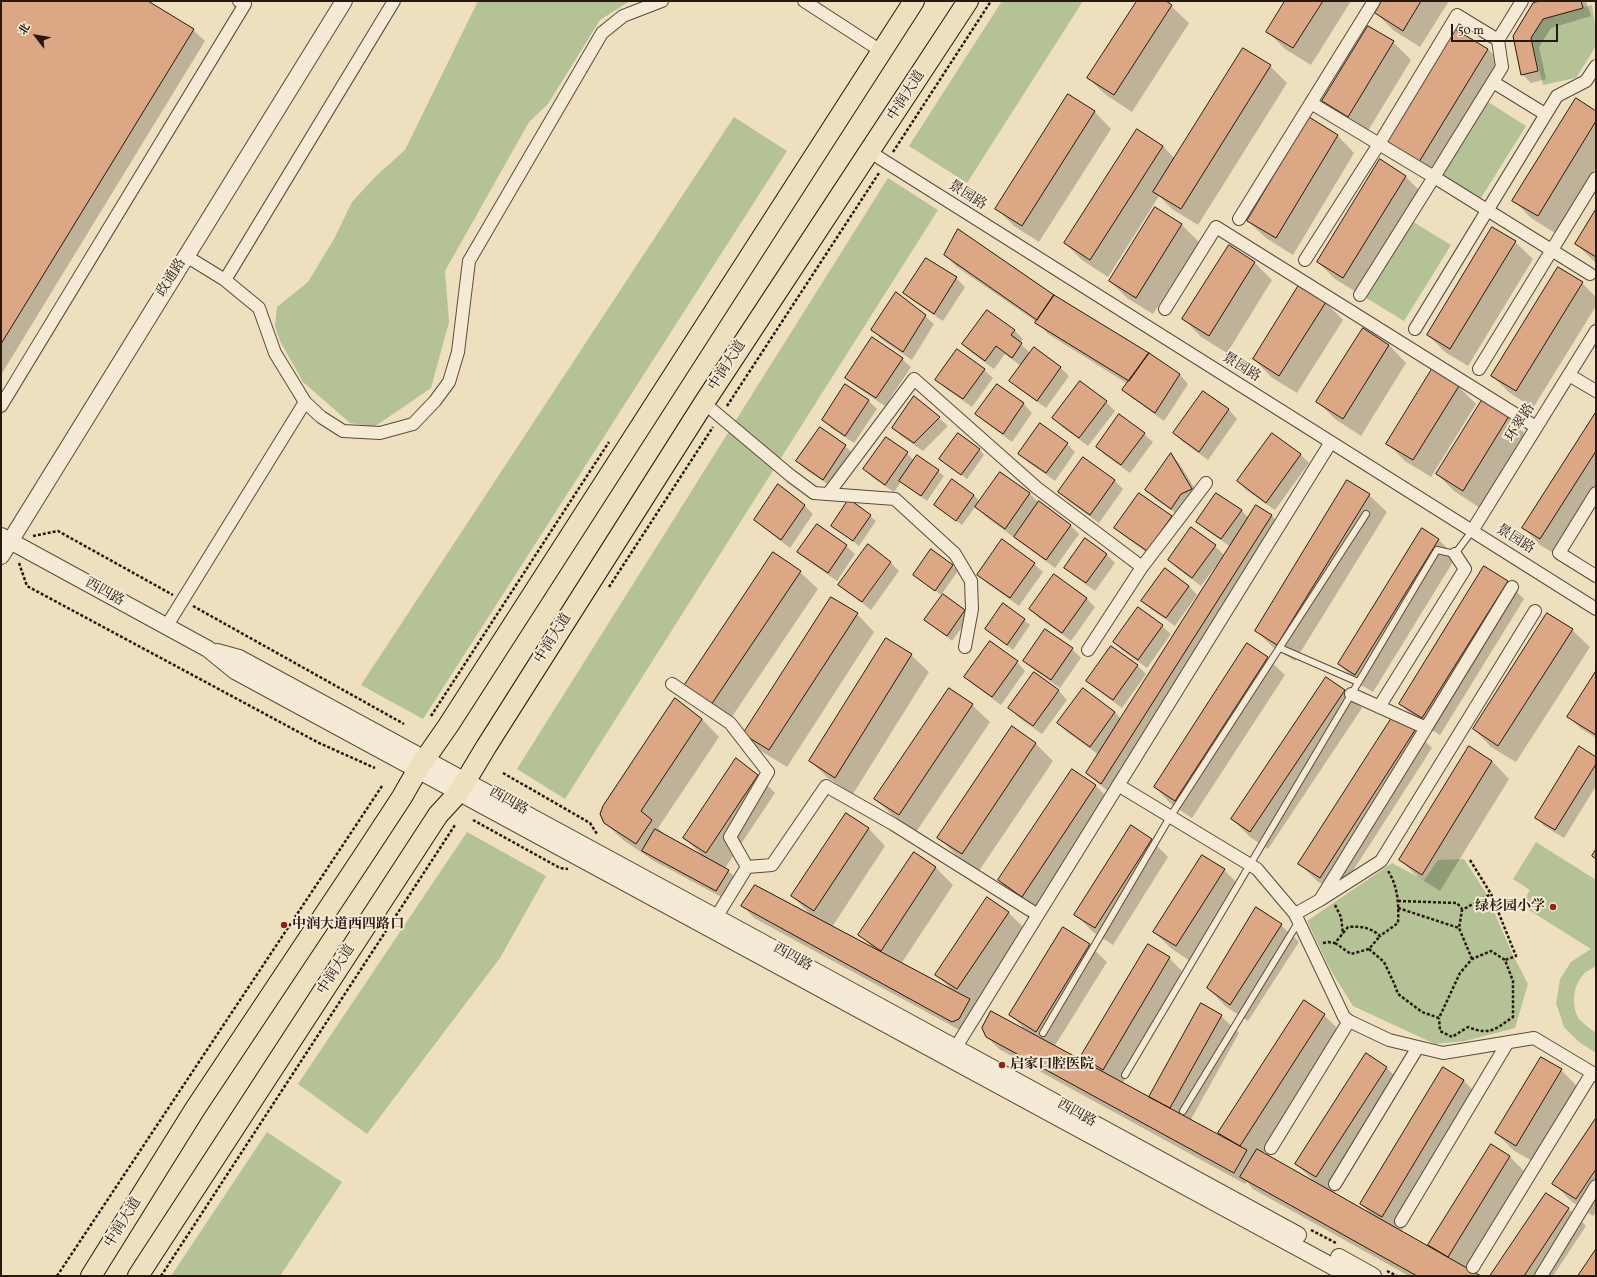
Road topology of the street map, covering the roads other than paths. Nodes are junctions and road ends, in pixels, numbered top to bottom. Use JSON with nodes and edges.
{"nodes":[{"id":1,"x":344,"y":1,"type":"edge"},
{"id":2,"x":394,"y":1,"type":"edge"},
{"id":3,"x":662,"y":1,"type":"edge"},
{"id":4,"x":804,"y":1,"type":"edge"},
{"id":5,"x":914,"y":1,"type":"edge"},
{"id":6,"x":968,"y":1,"type":"edge"},
{"id":7,"x":1374,"y":1,"type":"edge"},
{"id":8,"x":1522,"y":1,"type":"edge"},
{"id":9,"x":244,"y":2,"type":"edge"},
{"id":10,"x":1498,"y":40,"type":"junction"},
{"id":11,"x":882,"y":51,"type":"junction"},
{"id":12,"x":1596,"y":66,"type":"edge"},
{"id":13,"x":1493,"y":82,"type":"junction"},
{"id":14,"x":1591,"y":84,"type":"edge"},
{"id":15,"x":1311,"y":103,"type":"junction"},
{"id":16,"x":1545,"y":114,"type":"junction"},
{"id":17,"x":1379,"y":144,"type":"junction"},
{"id":18,"x":878,"y":158,"type":"junction"},
{"id":19,"x":1434,"y":177,"type":"junction"},
{"id":20,"x":1596,"y":178,"type":"edge"},
{"id":21,"x":1486,"y":209,"type":"junction"},
{"id":22,"x":1239,"y":219,"type":"dead end"},
{"id":23,"x":1552,"y":250,"type":"junction"},
{"id":24,"x":186,"y":256,"type":"junction"},
{"id":25,"x":1305,"y":260,"type":"dead end"},
{"id":26,"x":1590,"y":274,"type":"dead end"},
{"id":27,"x":225,"y":280,"type":"junction"},
{"id":28,"x":1360,"y":295,"type":"dead end"},
{"id":29,"x":1165,"y":309,"type":"dead end"},
{"id":30,"x":1415,"y":329,"type":"dead end"},
{"id":31,"x":1596,"y":331,"type":"edge"},
{"id":32,"x":1479,"y":369,"type":"dead end"},
{"id":33,"x":1569,"y":375,"type":"junction"},
{"id":34,"x":1596,"y":391,"type":"edge"},
{"id":35,"x":305,"y":402,"type":"junction"},
{"id":36,"x":704,"y":403,"type":"junction"},
{"id":37,"x":1,"y":406,"type":"edge"},
{"id":38,"x":1536,"y":427,"type":"junction"},
{"id":39,"x":1331,"y":442,"type":"junction"},
{"id":40,"x":1206,"y":483,"type":"dead end"},
{"id":41,"x":1596,"y":493,"type":"edge"},
{"id":42,"x":828,"y":494,"type":"junction"},
{"id":43,"x":1366,"y":514,"type":"dead end"},
{"id":44,"x":1472,"y":531,"type":"junction"},
{"id":45,"x":6,"y":538,"type":"edge"},
{"id":46,"x":1455,"y":554,"type":"junction"},
{"id":47,"x":1,"y":556,"type":"edge"},
{"id":48,"x":1142,"y":567,"type":"junction"},
{"id":49,"x":1596,"y":576,"type":"edge"},
{"id":50,"x":1512,"y":587,"type":"dead end"},
{"id":51,"x":1596,"y":609,"type":"edge"},
{"id":52,"x":1534,"y":610,"type":"dead end"},
{"id":53,"x":166,"y":627,"type":"junction"},
{"id":54,"x":965,"y":647,"type":"dead end"},
{"id":55,"x":1280,"y":648,"type":"junction"},
{"id":56,"x":1088,"y":650,"type":"dead end"},
{"id":57,"x":1358,"y":682,"type":"junction"},
{"id":58,"x":672,"y":684,"type":"dead end"},
{"id":59,"x":1351,"y":694,"type":"junction"},
{"id":60,"x":1379,"y":707,"type":"junction"},
{"id":61,"x":1426,"y":728,"type":"junction"},
{"id":62,"x":422,"y":764,"type":"junction"},
{"id":63,"x":1118,"y":785,"type":"junction"},
{"id":64,"x":463,"y":786,"type":"junction"},
{"id":65,"x":1170,"y":817,"type":"junction"},
{"id":66,"x":1250,"y":865,"type":"junction"},
{"id":67,"x":747,"y":867,"type":"junction"},
{"id":68,"x":1324,"y":897,"type":"junction"},
{"id":69,"x":1038,"y":915,"type":"junction"},
{"id":70,"x":1297,"y":917,"type":"junction"},
{"id":71,"x":713,"y":922,"type":"junction"},
{"id":72,"x":1349,"y":1021,"type":"junction"},
{"id":73,"x":1044,"y":1033,"type":"dead end"},
{"id":74,"x":1508,"y":1042,"type":"junction"},
{"id":75,"x":1418,"y":1047,"type":"junction"},
{"id":76,"x":952,"y":1054,"type":"junction"},
{"id":77,"x":1594,"y":1074,"type":"edge"},
{"id":78,"x":1125,"y":1075,"type":"dead end"},
{"id":79,"x":1183,"y":1111,"type":"dead end"},
{"id":80,"x":1271,"y":1148,"type":"dead end"},
{"id":81,"x":1335,"y":1184,"type":"dead end"},
{"id":82,"x":1596,"y":1186,"type":"edge"},
{"id":83,"x":1401,"y":1222,"type":"dead end"},
{"id":84,"x":1473,"y":1267,"type":"dead end"},
{"id":85,"x":91,"y":1276,"type":"edge"},
{"id":86,"x":138,"y":1276,"type":"edge"},
{"id":87,"x":1350,"y":1276,"type":"edge"},
{"id":88,"x":1373,"y":1276,"type":"edge"},
{"id":89,"x":1540,"y":1276,"type":"edge"}],
"edges":[{"from":1,"to":24,"type":"street","name":"政通路"},
{"from":2,"to":27,"type":"street"},
{"from":3,"to":35,"type":"street"},
{"from":4,"to":11,"type":"street"},
{"from":5,"to":11,"type":"main road","name":"中润大道"},
{"from":6,"to":18,"type":"main road","name":"中润大道"},
{"from":7,"to":15,"type":"street"},
{"from":8,"to":10,"type":"street"},
{"from":9,"to":37,"type":"street"},
{"from":10,"to":13,"type":"street"},
{"from":10,"to":17,"type":"street"},
{"from":11,"to":62,"type":"main road","name":"中润大道"},
{"from":12,"to":14,"type":"street"},
{"from":13,"to":16,"type":"street"},
{"from":13,"to":19,"type":"street"},
{"from":14,"to":16,"type":"street"},
{"from":15,"to":17,"type":"street"},
{"from":15,"to":22,"type":"street"},
{"from":16,"to":21,"type":"street"},
{"from":17,"to":19,"type":"street"},
{"from":17,"to":25,"type":"street"},
{"from":18,"to":36,"type":"main road","name":"中润大道"},
{"from":18,"to":39,"type":"street","name":"景园路"},
{"from":19,"to":21,"type":"street"},
{"from":19,"to":28,"type":"street"},
{"from":20,"to":23,"type":"street"},
{"from":21,"to":23,"type":"street"},
{"from":21,"to":30,"type":"street"},
{"from":23,"to":26,"type":"street"},
{"from":23,"to":32,"type":"street"},
{"from":24,"to":27,"type":"street"},
{"from":24,"to":45,"type":"street","name":"政通路"},
{"from":27,"to":35,"type":"street"},
{"from":29,"to":38,"type":"street"},
{"from":31,"to":33,"type":"street","name":"环翠路"},
{"from":33,"to":34,"type":"street"},
{"from":33,"to":38,"type":"street","name":"环翠路"},
{"from":35,"to":53,"type":"street"},
{"from":36,"to":42,"type":"street"},
{"from":36,"to":64,"type":"main road","name":"中润大道"},
{"from":38,"to":44,"type":"street","name":"环翠路"},
{"from":39,"to":44,"type":"street","name":"景园路"},
{"from":39,"to":63,"type":"street"},
{"from":40,"to":48,"type":"street"},
{"from":41,"to":49,"type":"street"},
{"from":42,"to":48,"type":"street"},
{"from":42,"to":54,"type":"street"},
{"from":43,"to":55,"type":"lane"},
{"from":44,"to":46,"type":"lane"},
{"from":44,"to":51,"type":"street","name":"景园路"},
{"from":45,"to":47,"type":"street","name":"政通路"},
{"from":45,"to":53,"type":"street","name":"西四路"},
{"from":46,"to":57,"type":"lane"},
{"from":46,"to":60,"type":"street"},
{"from":48,"to":56,"type":"street"},
{"from":50,"to":61,"type":"street"},
{"from":52,"to":68,"type":"street"},
{"from":53,"to":62,"type":"street","name":"西四路"},
{"from":55,"to":57,"type":"lane"},
{"from":55,"to":65,"type":"lane"},
{"from":57,"to":59,"type":"lane"},
{"from":58,"to":67,"type":"street"},
{"from":59,"to":60,"type":"street"},
{"from":59,"to":66,"type":"lane"},
{"from":60,"to":61,"type":"street"},
{"from":61,"to":68,"type":"street"},
{"from":62,"to":64,"type":"street","name":"西四路"},
{"from":62,"to":85,"type":"main road","name":"中润大道"},
{"from":63,"to":65,"type":"street"},
{"from":63,"to":69,"type":"street"},
{"from":64,"to":71,"type":"street","name":"西四路"},
{"from":64,"to":86,"type":"main road","name":"中润大道"},
{"from":65,"to":66,"type":"street"},
{"from":65,"to":73,"type":"lane"},
{"from":66,"to":70,"type":"street"},
{"from":66,"to":78,"type":"lane"},
{"from":67,"to":69,"type":"street"},
{"from":67,"to":71,"type":"street"},
{"from":68,"to":70,"type":"street"},
{"from":69,"to":76,"type":"street"},
{"from":70,"to":72,"type":"street"},
{"from":70,"to":79,"type":"lane"},
{"from":71,"to":76,"type":"street","name":"西四路"},
{"from":72,"to":75,"type":"street"},
{"from":72,"to":80,"type":"street"},
{"from":74,"to":75,"type":"street"},
{"from":74,"to":77,"type":"street"},
{"from":74,"to":83,"type":"street"},
{"from":75,"to":81,"type":"street"},
{"from":76,"to":87,"type":"street","name":"西四路"},
{"from":76,"to":88,"type":"street","name":"西四路"},
{"from":77,"to":84,"type":"street"},
{"from":82,"to":89,"type":"street"}]}
